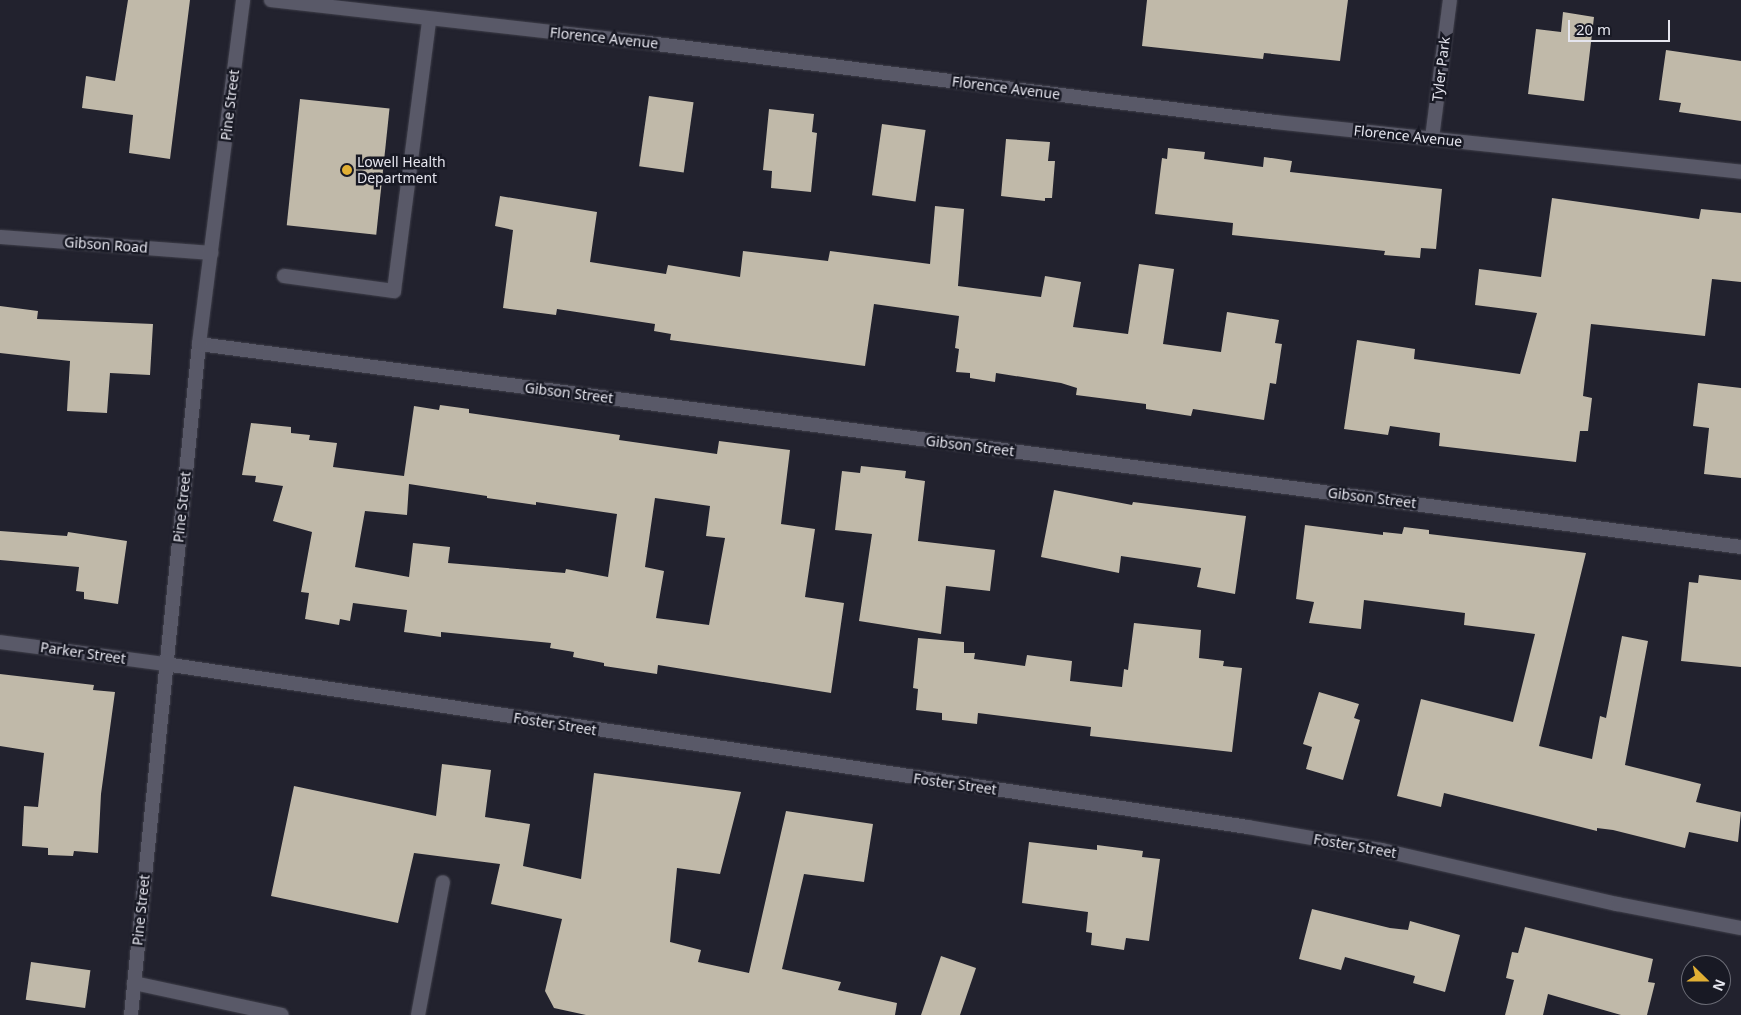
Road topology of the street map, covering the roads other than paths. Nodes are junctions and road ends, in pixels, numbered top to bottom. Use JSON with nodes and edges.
{"nodes":[{"id":1,"x":243,"y":0,"type":"edge"},
{"id":2,"x":271,"y":0,"type":"edge"},
{"id":3,"x":1450,"y":0,"type":"edge"},
{"id":4,"x":429,"y":20,"type":"junction"},
{"id":5,"x":1432,"y":138,"type":"junction"},
{"id":6,"x":1741,"y":172,"type":"edge"},
{"id":7,"x":0,"y":238,"type":"edge"},
{"id":8,"x":211,"y":253,"type":"junction"},
{"id":9,"x":284,"y":276,"type":"dead end"},
{"id":10,"x":199,"y":344,"type":"junction"},
{"id":11,"x":1741,"y":547,"type":"edge"},
{"id":12,"x":0,"y":642,"type":"edge"},
{"id":13,"x":165,"y":664,"type":"junction"},
{"id":14,"x":443,"y":882,"type":"dead end"},
{"id":15,"x":1741,"y":928,"type":"edge"},
{"id":16,"x":134,"y":983,"type":"junction"},
{"id":17,"x":131,"y":1015,"type":"edge"},
{"id":18,"x":282,"y":1015,"type":"edge"},
{"id":19,"x":418,"y":1015,"type":"edge"}],
"edges":[{"from":1,"to":8,"type":"street","name":"Pine Street"},
{"from":2,"to":4,"type":"street","name":"Florence Avenue"},
{"from":3,"to":5,"type":"street","name":"Tyler Park"},
{"from":4,"to":5,"type":"street","name":"Florence Avenue"},
{"from":4,"to":9,"type":"street"},
{"from":5,"to":6,"type":"street","name":"Florence Avenue"},
{"from":7,"to":8,"type":"street","name":"Gibson Road"},
{"from":8,"to":10,"type":"street","name":"Pine Street"},
{"from":10,"to":11,"type":"street","name":"Gibson Street"},
{"from":10,"to":13,"type":"street","name":"Pine Street"},
{"from":12,"to":13,"type":"street","name":"Parker Street"},
{"from":13,"to":15,"type":"street","name":"Foster Street"},
{"from":13,"to":16,"type":"street","name":"Pine Street"},
{"from":14,"to":19,"type":"street"},
{"from":16,"to":17,"type":"street","name":"Pine Street"},
{"from":16,"to":18,"type":"street"}]}
